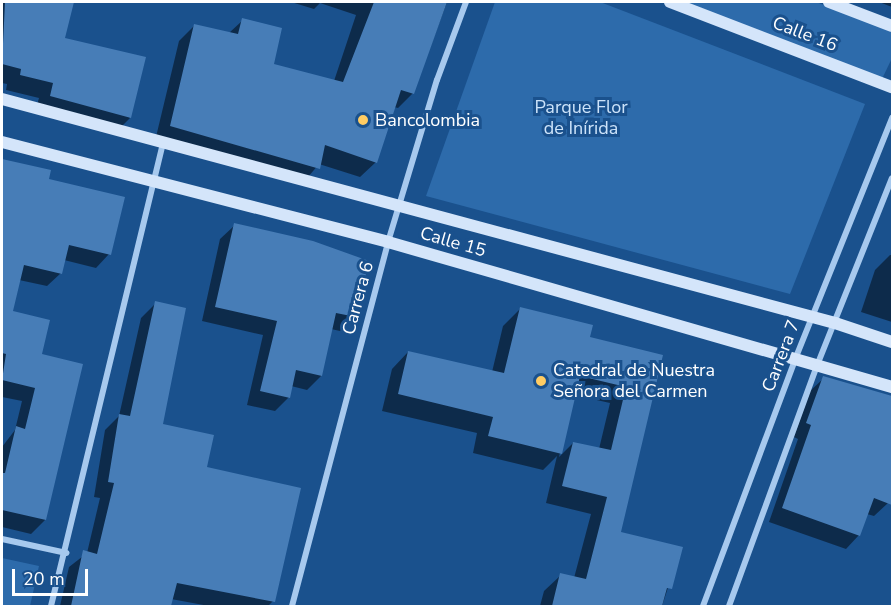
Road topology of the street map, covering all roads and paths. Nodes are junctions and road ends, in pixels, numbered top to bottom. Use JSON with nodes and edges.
{"nodes":[{"id":1,"x":466,"y":2,"type":"edge"},
{"id":2,"x":670,"y":2,"type":"edge"},
{"id":3,"x":829,"y":2,"type":"edge"},
{"id":4,"x":892,"y":26,"type":"edge"},
{"id":5,"x":892,"y":87,"type":"edge"},
{"id":6,"x":2,"y":99,"type":"edge"},
{"id":7,"x":892,"y":118,"type":"edge"},
{"id":8,"x":2,"y":142,"type":"edge"},
{"id":9,"x":163,"y":143,"type":"junction"},
{"id":10,"x":892,"y":178,"type":"edge"},
{"id":11,"x":154,"y":180,"type":"junction"},
{"id":12,"x":399,"y":206,"type":"junction"},
{"id":13,"x":388,"y":242,"type":"junction"},
{"id":14,"x":812,"y":317,"type":"junction"},
{"id":15,"x":835,"y":323,"type":"junction"},
{"id":16,"x":892,"y":342,"type":"edge"},
{"id":17,"x":796,"y":357,"type":"junction"},
{"id":18,"x":818,"y":363,"type":"junction"},
{"id":19,"x":892,"y":387,"type":"edge"},
{"id":20,"x":2,"y":538,"type":"edge"},
{"id":21,"x":67,"y":553,"type":"junction"},
{"id":22,"x":51,"y":606,"type":"edge"},
{"id":23,"x":292,"y":606,"type":"edge"},
{"id":24,"x":703,"y":606,"type":"edge"},
{"id":25,"x":729,"y":606,"type":"edge"}],
"edges":[{"from":1,"to":12,"type":"street","name":"Carrera 6"},
{"from":2,"to":5,"type":"street","name":"Calle 16"},
{"from":3,"to":4,"type":"street"},
{"from":6,"to":9,"type":"street","name":"Calle 15"},
{"from":7,"to":14,"type":"street","name":"Carrera 7"},
{"from":8,"to":11,"type":"street","name":"Calle 15"},
{"from":9,"to":11,"type":"street"},
{"from":9,"to":12,"type":"street","name":"Calle 15"},
{"from":10,"to":15,"type":"street","name":"Carrera 7"},
{"from":11,"to":13,"type":"street","name":"Calle 15"},
{"from":11,"to":21,"type":"street"},
{"from":12,"to":13,"type":"street","name":"Carrera 6"},
{"from":12,"to":14,"type":"street","name":"Calle 15"},
{"from":13,"to":17,"type":"street","name":"Calle 15"},
{"from":13,"to":23,"type":"street","name":"Carrera 6"},
{"from":14,"to":15,"type":"street","name":"Calle 15"},
{"from":14,"to":17,"type":"street","name":"Carrera 7"},
{"from":15,"to":16,"type":"street","name":"Calle 15"},
{"from":15,"to":18,"type":"street","name":"Carrera 7"},
{"from":17,"to":18,"type":"street","name":"Calle 15"},
{"from":17,"to":24,"type":"street","name":"Carrera 7"},
{"from":18,"to":19,"type":"street","name":"Calle 15"},
{"from":18,"to":25,"type":"street","name":"Carrera 7"},
{"from":20,"to":21,"type":"street"},
{"from":21,"to":22,"type":"street"}]}
